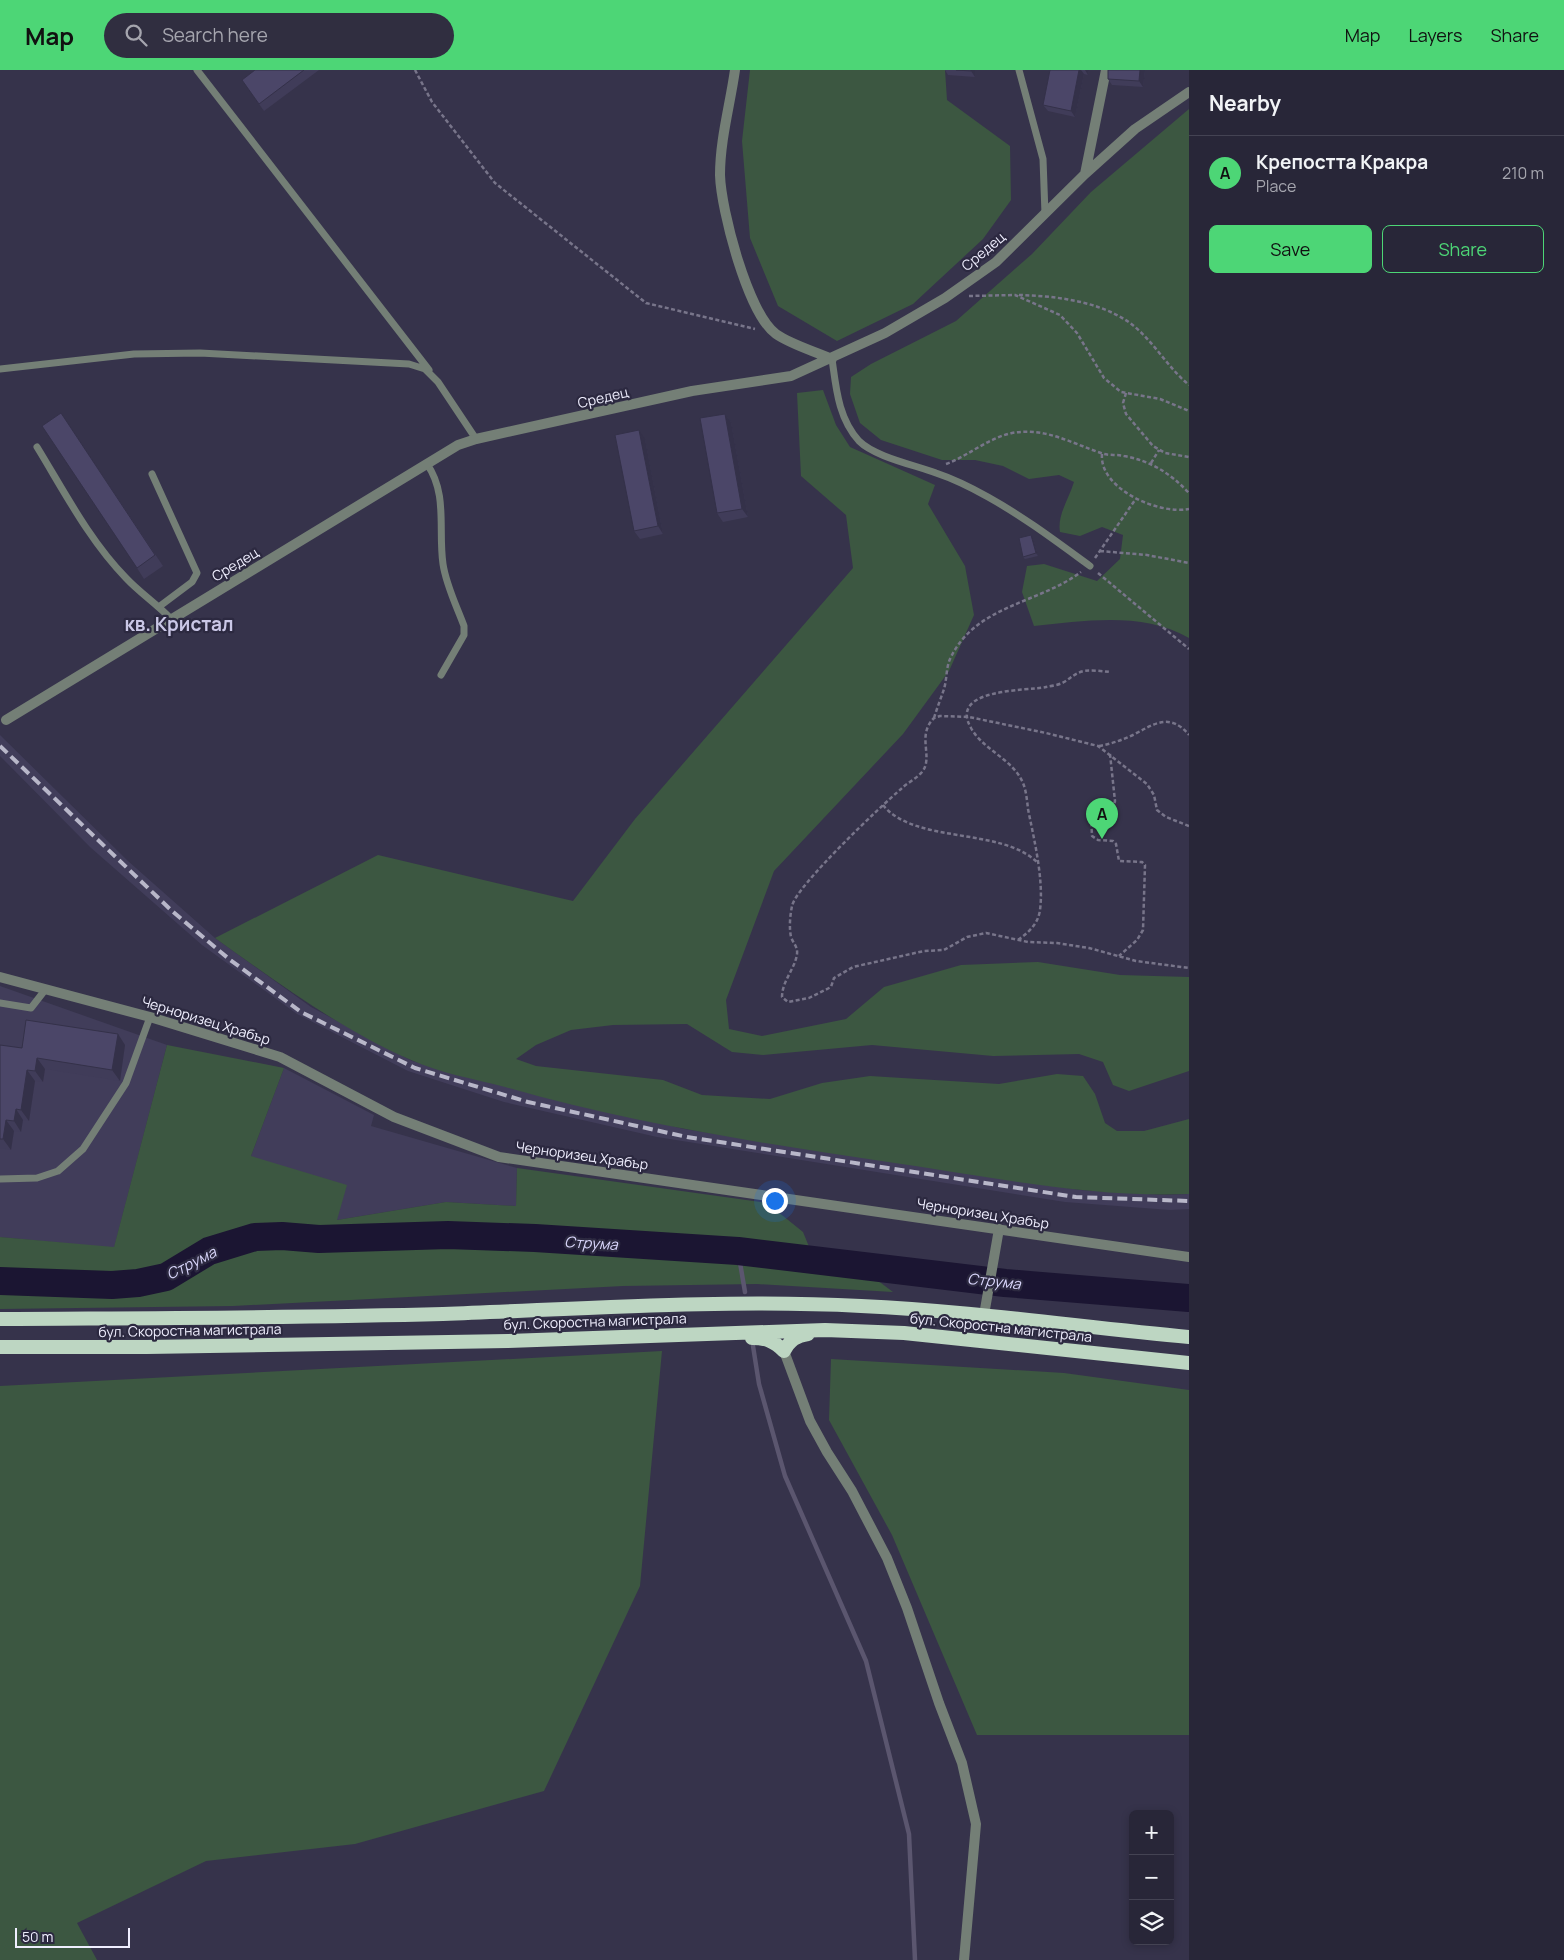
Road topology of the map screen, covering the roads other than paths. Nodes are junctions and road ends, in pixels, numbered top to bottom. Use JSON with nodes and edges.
{"nodes":[{"id":1,"x":197,"y":70,"type":"edge"},
{"id":2,"x":735,"y":70,"type":"edge"},
{"id":3,"x":1019,"y":70,"type":"edge"},
{"id":4,"x":1106,"y":70,"type":"edge"},
{"id":5,"x":1189,"y":92,"type":"edge"},
{"id":6,"x":1085,"y":174,"type":"junction"},
{"id":7,"x":1045,"y":214,"type":"junction"},
{"id":8,"x":832,"y":359,"type":"junction"},
{"id":9,"x":0,"y":369,"type":"edge"},
{"id":10,"x":438,"y":382,"type":"junction"},
{"id":11,"x":476,"y":439,"type":"junction"},
{"id":12,"x":37,"y":447,"type":"dead end"},
{"id":13,"x":427,"y":464,"type":"junction"},
{"id":14,"x":152,"y":474,"type":"dead end"},
{"id":15,"x":1090,"y":566,"type":"road end"},
{"id":16,"x":160,"y":606,"type":"junction"},
{"id":17,"x":171,"y":619,"type":"junction"},
{"id":18,"x":441,"y":675,"type":"dead end"},
{"id":19,"x":6,"y":720,"type":"dead end"},
{"id":20,"x":0,"y":977,"type":"edge"},
{"id":21,"x":45,"y":990,"type":"junction"},
{"id":22,"x":0,"y":1004,"type":"edge"},
{"id":23,"x":150,"y":1017,"type":"junction"},
{"id":24,"x":0,"y":1179,"type":"edge"},
{"id":25,"x":999,"y":1229,"type":"junction"},
{"id":26,"x":1189,"y":1257,"type":"edge"},
{"id":27,"x":984,"y":1309,"type":"junction"},
{"id":28,"x":0,"y":1319,"type":"edge"},
{"id":29,"x":825,"y":1330,"type":"junction"},
{"id":30,"x":644,"y":1336,"type":"junction"},
{"id":31,"x":1189,"y":1337,"type":"edge"},
{"id":32,"x":0,"y":1347,"type":"edge"},
{"id":33,"x":784,"y":1351,"type":"junction"},
{"id":34,"x":1189,"y":1363,"type":"edge"},
{"id":35,"x":964,"y":1960,"type":"edge"}],
"edges":[{"from":1,"to":10,"type":"lane"},
{"from":2,"to":8,"type":"street"},
{"from":3,"to":7,"type":"lane"},
{"from":4,"to":6,"type":"street"},
{"from":5,"to":6,"type":"street","name":"Средец"},
{"from":6,"to":7,"type":"street","name":"Средец"},
{"from":7,"to":8,"type":"street","name":"Средец"},
{"from":8,"to":11,"type":"street","name":"Средец"},
{"from":8,"to":15,"type":"lane"},
{"from":9,"to":10,"type":"lane"},
{"from":10,"to":11,"type":"lane"},
{"from":11,"to":13,"type":"street","name":"Средец"},
{"from":12,"to":16,"type":"lane"},
{"from":13,"to":17,"type":"street","name":"Средец"},
{"from":13,"to":18,"type":"lane"},
{"from":14,"to":16,"type":"lane"},
{"from":16,"to":17,"type":"lane"},
{"from":17,"to":19,"type":"street","name":"Средец"},
{"from":20,"to":21,"type":"street","name":"Черноризец Храбър"},
{"from":21,"to":22,"type":"lane"},
{"from":21,"to":23,"type":"street","name":"Черноризец Храбър"},
{"from":23,"to":24,"type":"lane"},
{"from":23,"to":25,"type":"street","name":"Черноризец Храбър"},
{"from":25,"to":26,"type":"street","name":"Черноризец Храбър"},
{"from":25,"to":27,"type":"street"},
{"from":27,"to":28,"type":"highway","name":"бул. Скоростна магистрала"},
{"from":27,"to":31,"type":"highway","name":"бул. Скоростна магистрала"},
{"from":29,"to":30,"type":"highway","name":"бул. Скоростна магистрала"},
{"from":29,"to":33,"type":"highway"},
{"from":29,"to":34,"type":"highway","name":"бул. Скоростна магистрала"},
{"from":30,"to":32,"type":"highway","name":"бул. Скоростна магистрала"},
{"from":30,"to":33,"type":"highway"},
{"from":33,"to":35,"type":"street"}]}
